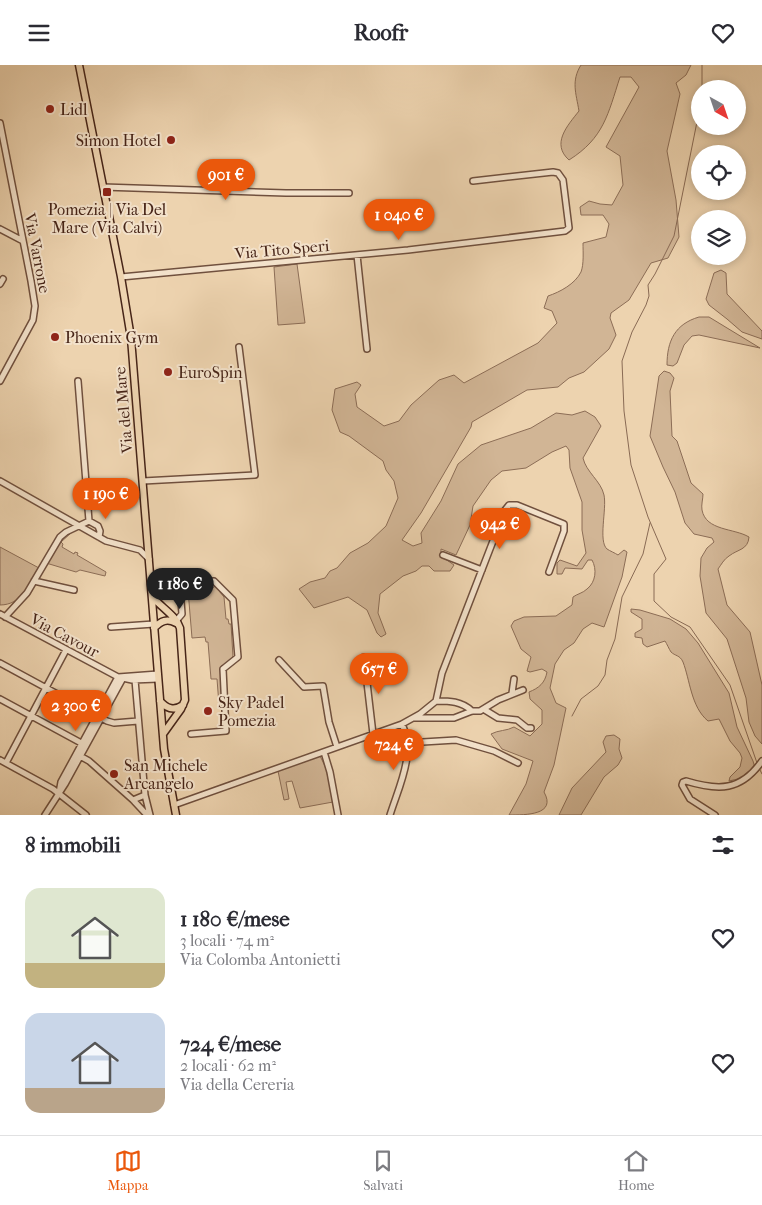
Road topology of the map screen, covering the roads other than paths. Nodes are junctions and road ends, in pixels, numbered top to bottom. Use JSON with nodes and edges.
{"nodes":[{"id":1,"x":79,"y":65,"type":"edge"},
{"id":2,"x":0,"y":123,"type":"edge"},
{"id":3,"x":1,"y":140,"type":"edge"},
{"id":4,"x":474,"y":181,"type":"dead end"},
{"id":5,"x":103,"y":187,"type":"junction"},
{"id":6,"x":349,"y":193,"type":"dead end"},
{"id":7,"x":19,"y":222,"type":"junction"},
{"id":8,"x":0,"y":229,"type":"edge"},
{"id":9,"x":8,"y":233,"type":"junction"},
{"id":10,"x":23,"y":241,"type":"junction"},
{"id":11,"x":357,"y":255,"type":"junction"},
{"id":12,"x":121,"y":277,"type":"junction"},
{"id":13,"x":239,"y":347,"type":"dead end"},
{"id":14,"x":367,"y":349,"type":"dead end"},
{"id":15,"x":0,"y":381,"type":"edge"},
{"id":16,"x":78,"y":381,"type":"dead end"},
{"id":17,"x":0,"y":481,"type":"edge"},
{"id":18,"x":143,"y":481,"type":"junction"},
{"id":19,"x":89,"y":521,"type":"junction"},
{"id":20,"x":80,"y":526,"type":"junction"},
{"id":21,"x":99,"y":537,"type":"junction"},
{"id":22,"x":148,"y":540,"type":"junction"},
{"id":23,"x":137,"y":549,"type":"junction"},
{"id":24,"x":443,"y":555,"type":"dead end"},
{"id":25,"x":149,"y":560,"type":"junction"},
{"id":26,"x":482,"y":570,"type":"junction"},
{"id":27,"x":548,"y":572,"type":"dead end"},
{"id":28,"x":34,"y":581,"type":"junction"},
{"id":29,"x":74,"y":590,"type":"dead end"},
{"id":30,"x":152,"y":596,"type":"junction"},
{"id":31,"x":153,"y":605,"type":"junction"},
{"id":32,"x":161,"y":608,"type":"junction"},
{"id":33,"x":2,"y":615,"type":"edge"},
{"id":34,"x":153,"y":615,"type":"junction"},
{"id":35,"x":178,"y":623,"type":"junction"},
{"id":36,"x":154,"y":626,"type":"junction"},
{"id":37,"x":111,"y":627,"type":"dead end"},
{"id":38,"x":66,"y":649,"type":"junction"},
{"id":39,"x":364,"y":657,"type":"dead end"},
{"id":40,"x":280,"y":660,"type":"dead end"},
{"id":41,"x":0,"y":663,"type":"edge"},
{"id":42,"x":158,"y":677,"type":"junction"},
{"id":43,"x":120,"y":678,"type":"junction"},
{"id":44,"x":514,"y":679,"type":"dead end"},
{"id":45,"x":135,"y":680,"type":"junction"},
{"id":46,"x":46,"y":687,"type":"junction"},
{"id":47,"x":523,"y":690,"type":"dead end"},
{"id":48,"x":512,"y":693,"type":"junction"},
{"id":49,"x":0,"y":699,"type":"edge"},
{"id":50,"x":160,"y":701,"type":"junction"},
{"id":51,"x":436,"y":701,"type":"junction"},
{"id":52,"x":184,"y":703,"type":"junction"},
{"id":53,"x":485,"y":709,"type":"junction"},
{"id":54,"x":472,"y":711,"type":"junction"},
{"id":55,"x":161,"y":714,"type":"junction"},
{"id":56,"x":31,"y":716,"type":"junction"},
{"id":57,"x":176,"y":716,"type":"junction"},
{"id":58,"x":99,"y":717,"type":"junction"},
{"id":59,"x":413,"y":718,"type":"junction"},
{"id":60,"x":138,"y":721,"type":"junction"},
{"id":61,"x":402,"y":724,"type":"junction"},
{"id":62,"x":532,"y":728,"type":"dead end"},
{"id":63,"x":163,"y":734,"type":"junction"},
{"id":64,"x":191,"y":734,"type":"dead end"},
{"id":65,"x":372,"y":734,"type":"junction"},
{"id":66,"x":406,"y":743,"type":"junction"},
{"id":67,"x":84,"y":745,"type":"junction"},
{"id":68,"x":337,"y":747,"type":"junction"},
{"id":69,"x":324,"y":752,"type":"junction"},
{"id":70,"x":80,"y":756,"type":"junction"},
{"id":71,"x":0,"y":760,"type":"edge"},
{"id":72,"x":762,"y":761,"type":"edge"},
{"id":73,"x":6,"y":763,"type":"junction"},
{"id":74,"x":518,"y":763,"type":"dead end"},
{"id":75,"x":58,"y":793,"type":"junction"},
{"id":76,"x":145,"y":795,"type":"junction"},
{"id":77,"x":133,"y":801,"type":"junction"},
{"id":78,"x":174,"y":805,"type":"junction"},
{"id":79,"x":46,"y":815,"type":"edge"},
{"id":80,"x":86,"y":815,"type":"edge"},
{"id":81,"x":148,"y":815,"type":"edge"},
{"id":82,"x":176,"y":815,"type":"edge"},
{"id":83,"x":338,"y":815,"type":"edge"},
{"id":84,"x":390,"y":815,"type":"edge"},
{"id":85,"x":714,"y":815,"type":"edge"}],
"edges":[{"from":1,"to":5,"type":"main road","name":"Via del Mare"},
{"from":2,"to":3,"type":"street"},
{"from":3,"to":7,"type":"street","name":"Via Varrone"},
{"from":4,"to":11,"type":"street","name":"Via Tito Speri"},
{"from":5,"to":6,"type":"street"},
{"from":5,"to":12,"type":"main road","name":"Via del Mare"},
{"from":7,"to":9,"type":"street"},
{"from":7,"to":10,"type":"street","name":"Via Varrone"},
{"from":8,"to":9,"type":"street"},
{"from":9,"to":10,"type":"street"},
{"from":10,"to":15,"type":"street","name":"Via Varrone"},
{"from":11,"to":12,"type":"street","name":"Via Tito Speri"},
{"from":11,"to":14,"type":"street"},
{"from":12,"to":18,"type":"main road","name":"Via del Mare"},
{"from":13,"to":18,"type":"street"},
{"from":16,"to":19,"type":"street"},
{"from":17,"to":20,"type":"street"},
{"from":18,"to":22,"type":"main road","name":"Via del Mare"},
{"from":19,"to":20,"type":"street"},
{"from":19,"to":21,"type":"street"},
{"from":20,"to":21,"type":"street"},
{"from":20,"to":28,"type":"street"},
{"from":21,"to":23,"type":"street"},
{"from":22,"to":23,"type":"street"},
{"from":22,"to":25,"type":"main road","name":"Via del Mare"},
{"from":23,"to":25,"type":"street"},
{"from":24,"to":26,"type":"street"},
{"from":25,"to":30,"type":"main road","name":"Via del Mare"},
{"from":26,"to":27,"type":"street"},
{"from":26,"to":51,"type":"street"},
{"from":28,"to":29,"type":"street"},
{"from":28,"to":33,"type":"street"},
{"from":30,"to":31,"type":"main road","name":"Via del Mare"},
{"from":30,"to":32,"type":"main road"},
{"from":31,"to":32,"type":"main road"},
{"from":31,"to":34,"type":"main road","name":"Via del Mare"},
{"from":32,"to":34,"type":"main road"},
{"from":32,"to":35,"type":"main road"},
{"from":33,"to":38,"type":"street","name":"Via Cavour"},
{"from":34,"to":36,"type":"main road","name":"Via del Mare"},
{"from":35,"to":36,"type":"main road"},
{"from":35,"to":52,"type":"main road"},
{"from":35,"to":64,"type":"street"},
{"from":36,"to":37,"type":"street"},
{"from":36,"to":42,"type":"main road","name":"Via del Mare"},
{"from":38,"to":43,"type":"street","name":"Via Cavour"},
{"from":38,"to":46,"type":"street"},
{"from":39,"to":65,"type":"street"},
{"from":40,"to":68,"type":"street"},
{"from":41,"to":46,"type":"street"},
{"from":42,"to":43,"type":"street"},
{"from":42,"to":45,"type":"street","name":"Via Cavour"},
{"from":42,"to":50,"type":"main road","name":"Via del Mare"},
{"from":43,"to":45,"type":"street","name":"Via Cavour"},
{"from":43,"to":58,"type":"street"},
{"from":44,"to":48,"type":"street"},
{"from":45,"to":60,"type":"street"},
{"from":46,"to":56,"type":"street"},
{"from":46,"to":58,"type":"street"},
{"from":47,"to":48,"type":"street"},
{"from":48,"to":53,"type":"street"},
{"from":49,"to":56,"type":"street"},
{"from":50,"to":52,"type":"main road"},
{"from":50,"to":55,"type":"main road","name":"Via del Mare"},
{"from":51,"to":54,"type":"street"},
{"from":51,"to":59,"type":"street"},
{"from":52,"to":57,"type":"main road"},
{"from":53,"to":54,"type":"street"},
{"from":53,"to":62,"type":"street"},
{"from":54,"to":59,"type":"street"},
{"from":55,"to":57,"type":"main road"},
{"from":55,"to":63,"type":"main road","name":"Via del Mare"},
{"from":56,"to":67,"type":"street"},
{"from":56,"to":73,"type":"street"},
{"from":57,"to":63,"type":"main road"},
{"from":58,"to":60,"type":"street"},
{"from":58,"to":67,"type":"street"},
{"from":59,"to":61,"type":"street"},
{"from":60,"to":76,"type":"street"},
{"from":61,"to":65,"type":"street"},
{"from":61,"to":66,"type":"street"},
{"from":63,"to":78,"type":"main road","name":"Via del Mare"},
{"from":65,"to":68,"type":"street"},
{"from":66,"to":74,"type":"street"},
{"from":66,"to":84,"type":"street"},
{"from":67,"to":70,"type":"street"},
{"from":67,"to":75,"type":"street"},
{"from":68,"to":69,"type":"street"},
{"from":69,"to":78,"type":"street"},
{"from":69,"to":83,"type":"street"},
{"from":70,"to":75,"type":"street"},
{"from":70,"to":77,"type":"street"},
{"from":71,"to":73,"type":"street"},
{"from":72,"to":85,"type":"street"},
{"from":73,"to":75,"type":"street"},
{"from":75,"to":79,"type":"street"},
{"from":75,"to":80,"type":"street"},
{"from":76,"to":77,"type":"street"},
{"from":76,"to":81,"type":"street"},
{"from":77,"to":81,"type":"street"},
{"from":78,"to":82,"type":"main road","name":"Via del Mare"}]}
